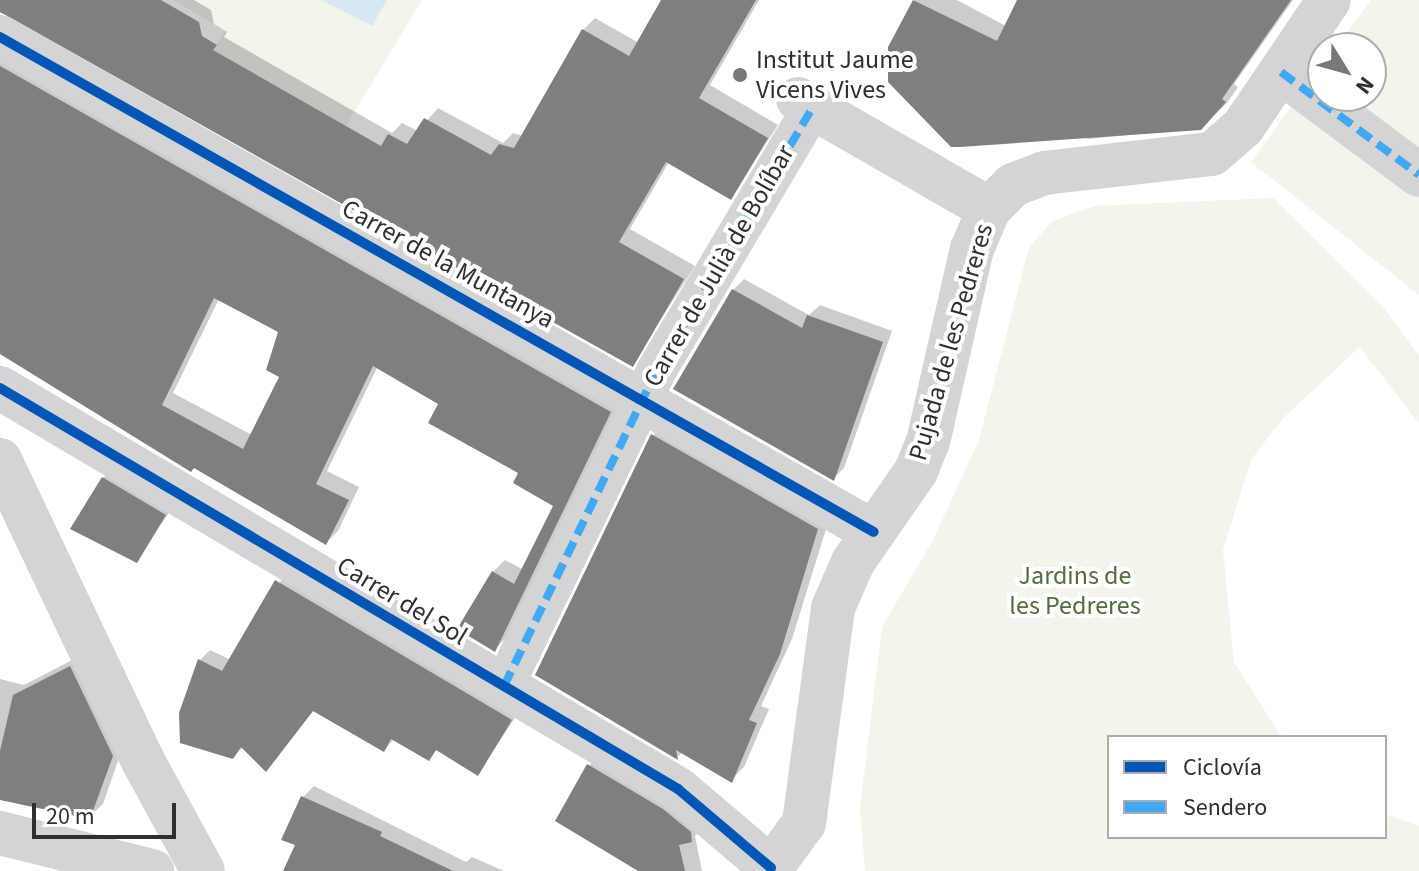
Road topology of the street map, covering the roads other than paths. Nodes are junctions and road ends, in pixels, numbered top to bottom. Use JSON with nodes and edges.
{"nodes":[{"id":1,"x":1329,"y":0,"type":"edge"},
{"id":2,"x":0,"y":37,"type":"edge"},
{"id":3,"x":1281,"y":72,"type":"junction"},
{"id":4,"x":806,"y":103,"type":"joint"},
{"id":5,"x":1419,"y":175,"type":"edge"},
{"id":6,"x":989,"y":209,"type":"junction"},
{"id":7,"x":0,"y":388,"type":"edge"},
{"id":8,"x":643,"y":399,"type":"junction"},
{"id":9,"x":0,"y":460,"type":"edge"},
{"id":10,"x":874,"y":532,"type":"junction"},
{"id":11,"x":504,"y":686,"type":"junction"},
{"id":12,"x":0,"y":833,"type":"edge"},
{"id":13,"x":770,"y":869,"type":"edge"},
{"id":14,"x":152,"y":871,"type":"edge"},
{"id":15,"x":203,"y":871,"type":"edge"}],
"edges":[{"from":1,"to":3,"type":"street","name":"Pujada de les Pedreres"},
{"from":2,"to":8,"type":"street","name":"Carrer de la Muntanya"},
{"from":3,"to":5,"type":"street"},
{"from":3,"to":6,"type":"street","name":"Pujada de les Pedreres"},
{"from":4,"to":6,"type":"street"},
{"from":4,"to":8,"type":"street","name":"Carrer de Julià de Bolíbar"},
{"from":6,"to":10,"type":"street","name":"Pujada de les Pedreres"},
{"from":7,"to":11,"type":"street","name":"Carrer del Sol"},
{"from":8,"to":10,"type":"street","name":"Carrer de la Muntanya"},
{"from":8,"to":11,"type":"street","name":"Carrer de Julià de Bolíbar"},
{"from":9,"to":15,"type":"street"},
{"from":10,"to":13,"type":"street","name":"Pujada de les Pedreres"},
{"from":11,"to":13,"type":"street","name":"Carrer del Sol"},
{"from":12,"to":14,"type":"street"}]}
